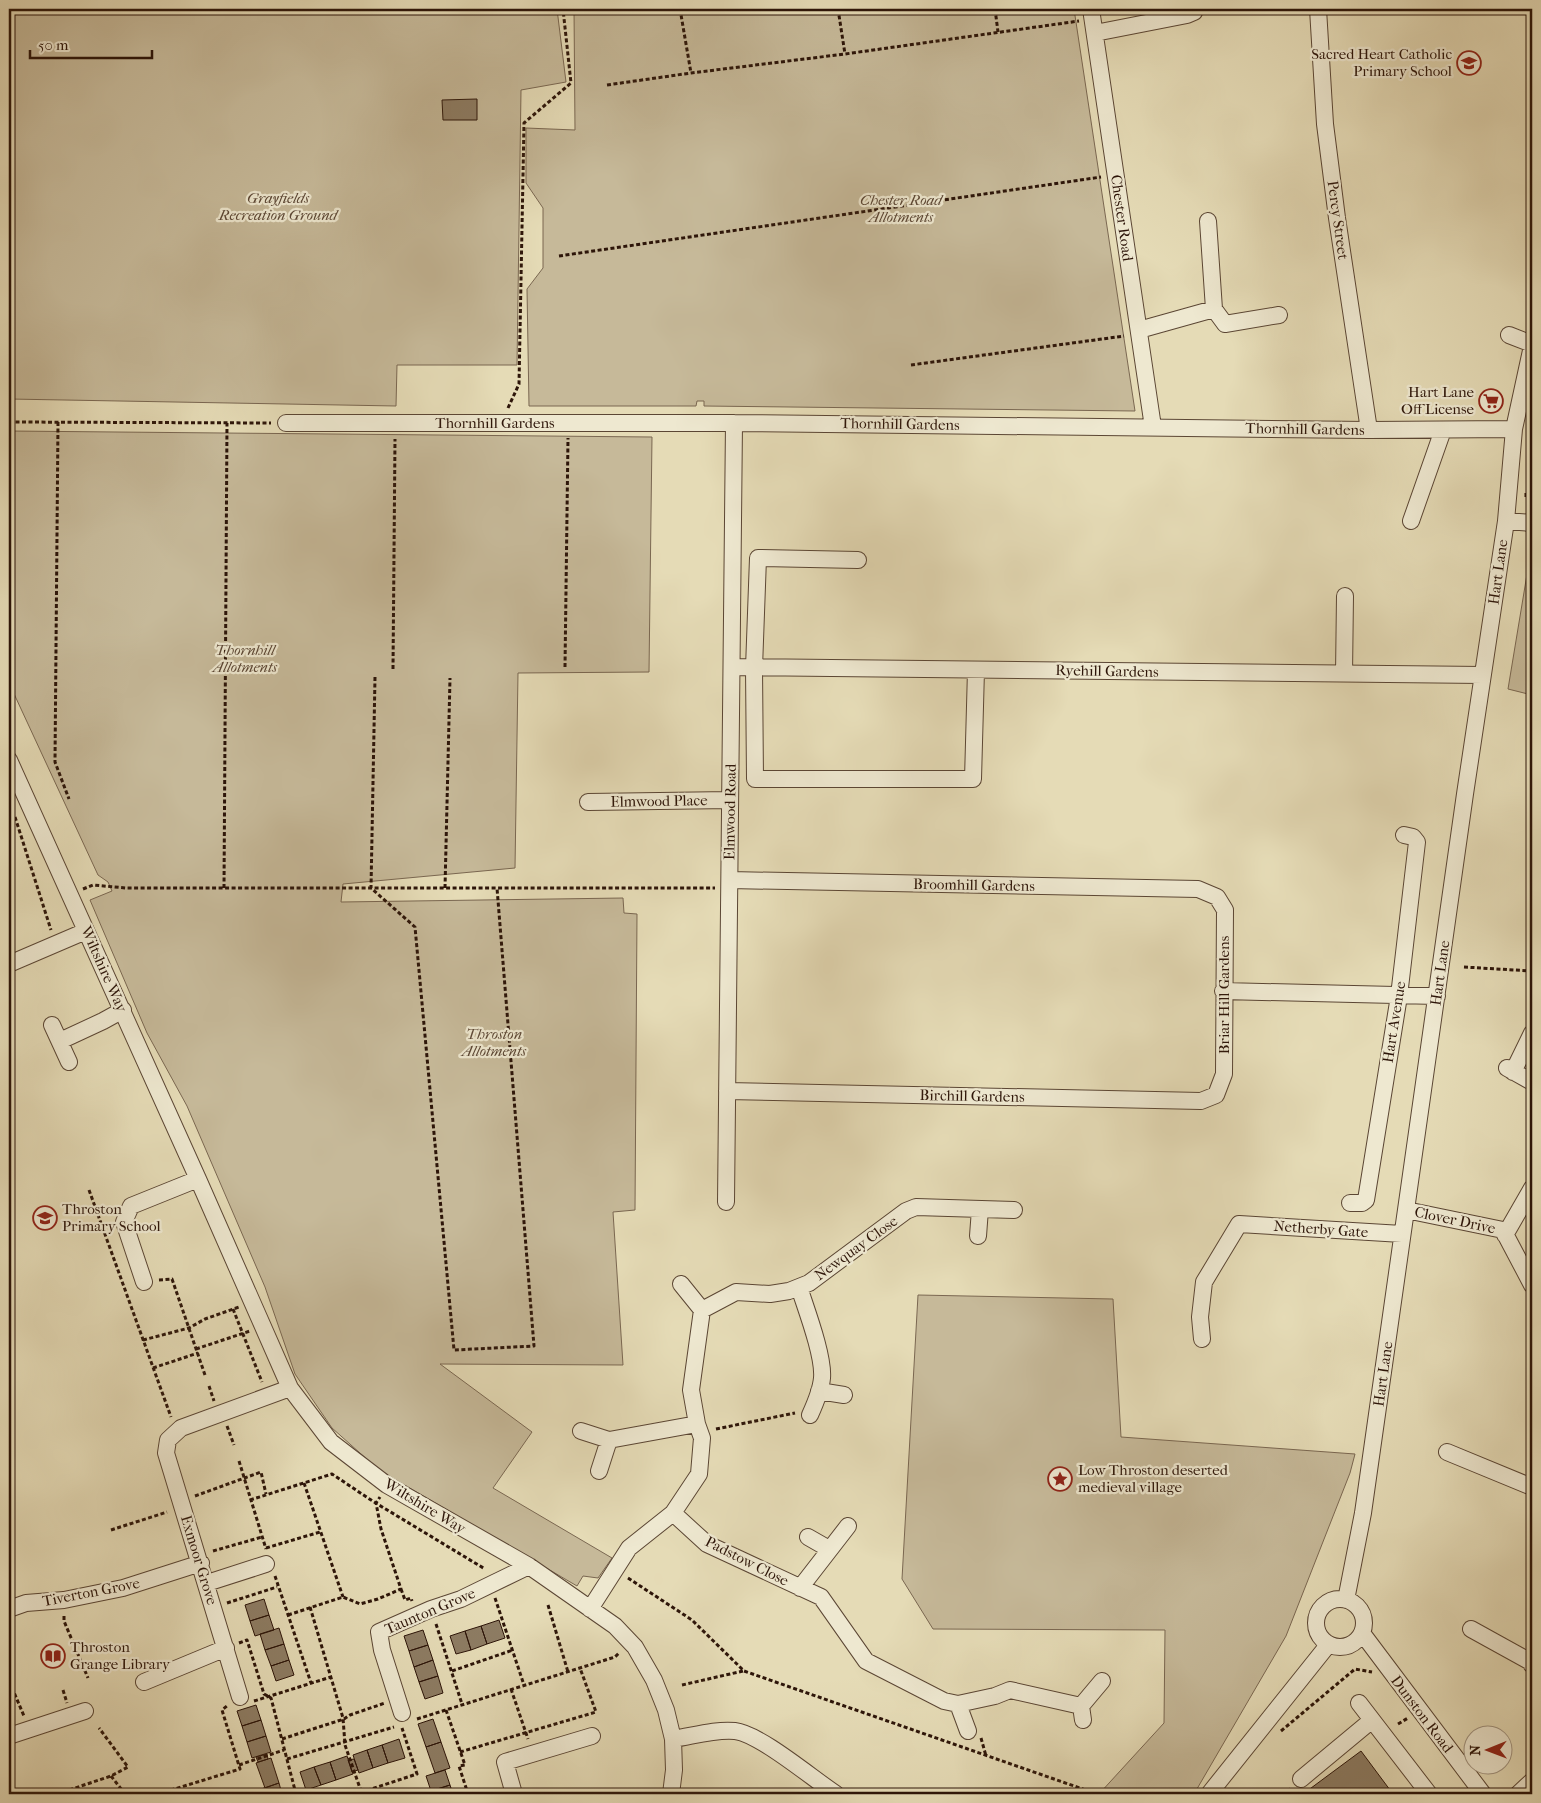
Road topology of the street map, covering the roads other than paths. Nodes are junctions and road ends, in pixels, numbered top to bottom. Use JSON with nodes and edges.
{"nodes":[{"id":1,"x":1194,"y":9,"type":"edge"},
{"id":2,"x":1318,"y":9,"type":"edge"},
{"id":3,"x":1086,"y":15,"type":"edge"},
{"id":4,"x":1151,"y":15,"type":"edge"},
{"id":5,"x":1095,"y":33,"type":"junction"},
{"id":6,"x":1208,"y":221,"type":"dead end"},
{"id":7,"x":1214,"y":309,"type":"junction"},
{"id":8,"x":1279,"y":315,"type":"dead end"},
{"id":9,"x":1133,"y":332,"type":"junction"},
{"id":10,"x":1509,"y":335,"type":"dead end"},
{"id":11,"x":1532,"y":345,"type":"edge"},
{"id":12,"x":286,"y":423,"type":"road end"},
{"id":13,"x":734,"y":423,"type":"junction"},
{"id":14,"x":1153,"y":427,"type":"junction"},
{"id":15,"x":1514,"y":428,"type":"junction"},
{"id":16,"x":1369,"y":430,"type":"junction"},
{"id":17,"x":1443,"y":430,"type":"junction"},
{"id":18,"x":1506,"y":520,"type":"junction"},
{"id":19,"x":1411,"y":521,"type":"dead end"},
{"id":20,"x":1532,"y":523,"type":"edge"},
{"id":21,"x":858,"y":560,"type":"dead end"},
{"id":22,"x":1345,"y":596,"type":"dead end"},
{"id":23,"x":732,"y":668,"type":"junction"},
{"id":24,"x":754,"y":668,"type":"junction"},
{"id":25,"x":976,"y":670,"type":"junction"},
{"id":26,"x":1344,"y":674,"type":"junction"},
{"id":27,"x":1483,"y":675,"type":"junction"},
{"id":28,"x":9,"y":760,"type":"edge"},
{"id":29,"x":730,"y":800,"type":"junction"},
{"id":30,"x":588,"y":802,"type":"dead end"},
{"id":31,"x":1404,"y":836,"type":"dead end"},
{"id":32,"x":730,"y":884,"type":"junction"},
{"id":33,"x":1217,"y":897,"type":"joint"},
{"id":34,"x":86,"y":931,"type":"junction"},
{"id":35,"x":9,"y":964,"type":"edge"},
{"id":36,"x":1224,"y":992,"type":"junction"},
{"id":37,"x":1399,"y":996,"type":"junction"},
{"id":38,"x":1437,"y":996,"type":"junction"},
{"id":39,"x":123,"y":1010,"type":"junction"},
{"id":40,"x":52,"y":1025,"type":"dead end"},
{"id":41,"x":1532,"y":1034,"type":"edge"},
{"id":42,"x":60,"y":1041,"type":"junction"},
{"id":43,"x":69,"y":1062,"type":"dead end"},
{"id":44,"x":1532,"y":1082,"type":"edge"},
{"id":45,"x":728,"y":1091,"type":"junction"},
{"id":46,"x":1216,"y":1095,"type":"joint"},
{"id":47,"x":198,"y":1179,"type":"junction"},
{"id":48,"x":1532,"y":1188,"type":"edge"},
{"id":49,"x":726,"y":1202,"type":"dead end"},
{"id":50,"x":1350,"y":1203,"type":"dead end"},
{"id":51,"x":980,"y":1209,"type":"junction"},
{"id":52,"x":1014,"y":1210,"type":"dead end"},
{"id":53,"x":1406,"y":1210,"type":"junction"},
{"id":54,"x":1402,"y":1234,"type":"junction"},
{"id":55,"x":1505,"y":1235,"type":"junction"},
{"id":56,"x":978,"y":1236,"type":"dead end"},
{"id":57,"x":144,"y":1282,"type":"dead end"},
{"id":58,"x":681,"y":1284,"type":"dead end"},
{"id":59,"x":1532,"y":1285,"type":"edge"},
{"id":60,"x":799,"y":1286,"type":"junction"},
{"id":61,"x":702,"y":1310,"type":"junction"},
{"id":62,"x":1202,"y":1339,"type":"dead end"},
{"id":63,"x":290,"y":1388,"type":"junction"},
{"id":64,"x":819,"y":1391,"type":"junction"},
{"id":65,"x":844,"y":1395,"type":"dead end"},
{"id":66,"x":812,"y":1412,"type":"road end"},
{"id":67,"x":699,"y":1428,"type":"junction"},
{"id":68,"x":581,"y":1430,"type":"dead end"},
{"id":69,"x":609,"y":1440,"type":"junction"},
{"id":70,"x":1447,"y":1452,"type":"dead end"},
{"id":71,"x":599,"y":1471,"type":"dead end"},
{"id":72,"x":1532,"y":1486,"type":"edge"},
{"id":73,"x":673,"y":1513,"type":"junction"},
{"id":74,"x":848,"y":1526,"type":"dead end"},
{"id":75,"x":808,"y":1537,"type":"dead end"},
{"id":76,"x":829,"y":1549,"type":"junction"},
{"id":77,"x":199,"y":1558,"type":"junction"},
{"id":78,"x":268,"y":1561,"type":"road end"},
{"id":79,"x":529,"y":1566,"type":"junction"},
{"id":80,"x":207,"y":1583,"type":"junction"},
{"id":81,"x":800,"y":1588,"type":"junction"},
{"id":82,"x":1346,"y":1600,"type":"junction"},
{"id":83,"x":590,"y":1608,"type":"junction"},
{"id":84,"x":9,"y":1609,"type":"edge"},
{"id":85,"x":1471,"y":1629,"type":"dead end"},
{"id":86,"x":1362,"y":1634,"type":"junction"},
{"id":87,"x":1328,"y":1645,"type":"junction"},
{"id":88,"x":226,"y":1648,"type":"junction"},
{"id":89,"x":1532,"y":1665,"type":"edge"},
{"id":90,"x":1102,"y":1681,"type":"dead end"},
{"id":91,"x":144,"y":1682,"type":"dead end"},
{"id":92,"x":240,"y":1702,"type":"road end"},
{"id":93,"x":1358,"y":1702,"type":"dead end"},
{"id":94,"x":958,"y":1704,"type":"junction"},
{"id":95,"x":85,"y":1711,"type":"dead end"},
{"id":96,"x":403,"y":1711,"type":"road end"},
{"id":97,"x":1372,"y":1720,"type":"junction"},
{"id":98,"x":968,"y":1731,"type":"dead end"},
{"id":99,"x":9,"y":1736,"type":"edge"},
{"id":100,"x":592,"y":1736,"type":"dead end"},
{"id":101,"x":673,"y":1739,"type":"junction"},
{"id":102,"x":1301,"y":1779,"type":"dead end"},
{"id":103,"x":1532,"y":1781,"type":"edge"},
{"id":104,"x":514,"y":1794,"type":"edge"},
{"id":105,"x":671,"y":1794,"type":"edge"},
{"id":106,"x":836,"y":1794,"type":"edge"},
{"id":107,"x":1209,"y":1794,"type":"edge"},
{"id":108,"x":1429,"y":1794,"type":"edge"},
{"id":109,"x":1483,"y":1794,"type":"edge"},
{"id":110,"x":1518,"y":1794,"type":"edge"}],
"edges":[{"from":1,"to":4,"type":"street"},
{"from":2,"to":16,"type":"street","name":"Percy Street"},
{"from":3,"to":5,"type":"street","name":"Chester Road"},
{"from":4,"to":5,"type":"street"},
{"from":5,"to":9,"type":"street","name":"Chester Road"},
{"from":6,"to":7,"type":"street"},
{"from":7,"to":8,"type":"street"},
{"from":7,"to":9,"type":"street"},
{"from":9,"to":14,"type":"street","name":"Chester Road"},
{"from":10,"to":11,"type":"street"},
{"from":11,"to":15,"type":"street","name":"Hart Lane"},
{"from":12,"to":13,"type":"street","name":"Thornhill Gardens"},
{"from":13,"to":14,"type":"street","name":"Thornhill Gardens"},
{"from":13,"to":23,"type":"street","name":"Elmwood Road"},
{"from":14,"to":16,"type":"street","name":"Thornhill Gardens"},
{"from":15,"to":17,"type":"street","name":"Thornhill Gardens"},
{"from":15,"to":18,"type":"street","name":"Hart Lane"},
{"from":16,"to":17,"type":"street","name":"Thornhill Gardens"},
{"from":17,"to":19,"type":"street"},
{"from":18,"to":20,"type":"street"},
{"from":18,"to":27,"type":"street","name":"Hart Lane"},
{"from":21,"to":24,"type":"street"},
{"from":22,"to":26,"type":"street"},
{"from":23,"to":24,"type":"street","name":"Ryehill Gardens"},
{"from":23,"to":29,"type":"street","name":"Elmwood Road"},
{"from":24,"to":25,"type":"street","name":"Ryehill Gardens"},
{"from":24,"to":25,"type":"street"},
{"from":25,"to":26,"type":"street","name":"Ryehill Gardens"},
{"from":26,"to":27,"type":"street","name":"Ryehill Gardens"},
{"from":27,"to":38,"type":"street","name":"Hart Lane"},
{"from":28,"to":34,"type":"street","name":"Wiltshire Way"},
{"from":29,"to":30,"type":"street","name":"Elmwood Place"},
{"from":29,"to":32,"type":"street","name":"Elmwood Road"},
{"from":31,"to":37,"type":"street","name":"Hart Avenue"},
{"from":32,"to":33,"type":"street","name":"Broomhill Gardens"},
{"from":32,"to":45,"type":"street","name":"Elmwood Road"},
{"from":33,"to":36,"type":"street","name":"Briar Hill Gardens"},
{"from":34,"to":35,"type":"street"},
{"from":34,"to":39,"type":"street","name":"Wiltshire Way"},
{"from":36,"to":37,"type":"street"},
{"from":36,"to":46,"type":"street","name":"Briar Hill Gardens"},
{"from":37,"to":38,"type":"street"},
{"from":37,"to":50,"type":"street","name":"Hart Avenue"},
{"from":38,"to":53,"type":"street","name":"Hart Lane"},
{"from":39,"to":42,"type":"street"},
{"from":39,"to":47,"type":"street","name":"Wiltshire Way"},
{"from":40,"to":42,"type":"street"},
{"from":41,"to":44,"type":"street"},
{"from":42,"to":43,"type":"street"},
{"from":45,"to":46,"type":"street","name":"Birchill Gardens"},
{"from":45,"to":49,"type":"street","name":"Elmwood Road"},
{"from":47,"to":57,"type":"street"},
{"from":47,"to":63,"type":"street","name":"Wiltshire Way"},
{"from":48,"to":55,"type":"street"},
{"from":51,"to":52,"type":"street","name":"Newquay Close"},
{"from":51,"to":56,"type":"street"},
{"from":51,"to":60,"type":"street","name":"Newquay Close"},
{"from":53,"to":54,"type":"street","name":"Hart Lane"},
{"from":53,"to":55,"type":"street","name":"Clover Drive"},
{"from":54,"to":62,"type":"street","name":"Netherby Gate"},
{"from":54,"to":82,"type":"street","name":"Hart Lane"},
{"from":55,"to":59,"type":"street","name":"Clover Drive"},
{"from":58,"to":61,"type":"street"},
{"from":60,"to":61,"type":"street","name":"Newquay Close"},
{"from":60,"to":64,"type":"street"},
{"from":61,"to":67,"type":"street"},
{"from":63,"to":77,"type":"street","name":"Exmoor Grove"},
{"from":63,"to":79,"type":"street","name":"Wiltshire Way"},
{"from":64,"to":65,"type":"street"},
{"from":64,"to":66,"type":"street"},
{"from":67,"to":69,"type":"street"},
{"from":67,"to":73,"type":"street"},
{"from":68,"to":69,"type":"street"},
{"from":69,"to":71,"type":"street"},
{"from":70,"to":72,"type":"street"},
{"from":73,"to":81,"type":"street","name":"Padstow Close"},
{"from":73,"to":83,"type":"street"},
{"from":74,"to":76,"type":"street","name":"Padstow Close"},
{"from":75,"to":76,"type":"street"},
{"from":76,"to":81,"type":"street","name":"Padstow Close"},
{"from":77,"to":80,"type":"street","name":"Exmoor Grove"},
{"from":77,"to":84,"type":"street","name":"Tiverton Grove"},
{"from":78,"to":80,"type":"street"},
{"from":79,"to":83,"type":"street","name":"Wiltshire Way"},
{"from":79,"to":96,"type":"street","name":"Taunton Grove"},
{"from":80,"to":88,"type":"street","name":"Exmoor Grove"},
{"from":81,"to":94,"type":"street","name":"Padstow Close"},
{"from":82,"to":86,"type":"street"},
{"from":82,"to":87,"type":"street"},
{"from":83,"to":101,"type":"street","name":"Wiltshire Way"},
{"from":85,"to":89,"type":"street"},
{"from":86,"to":87,"type":"street"},
{"from":86,"to":109,"type":"street","name":"Dunston Road"},
{"from":87,"to":107,"type":"street"},
{"from":88,"to":91,"type":"street"},
{"from":88,"to":92,"type":"street","name":"Exmoor Grove"},
{"from":90,"to":94,"type":"street"},
{"from":93,"to":97,"type":"street"},
{"from":94,"to":98,"type":"street"},
{"from":95,"to":99,"type":"street"},
{"from":97,"to":102,"type":"street"},
{"from":97,"to":108,"type":"street"},
{"from":100,"to":104,"type":"street"},
{"from":101,"to":105,"type":"street","name":"Wiltshire Way"},
{"from":101,"to":106,"type":"street"},
{"from":103,"to":110,"type":"street"}]}
